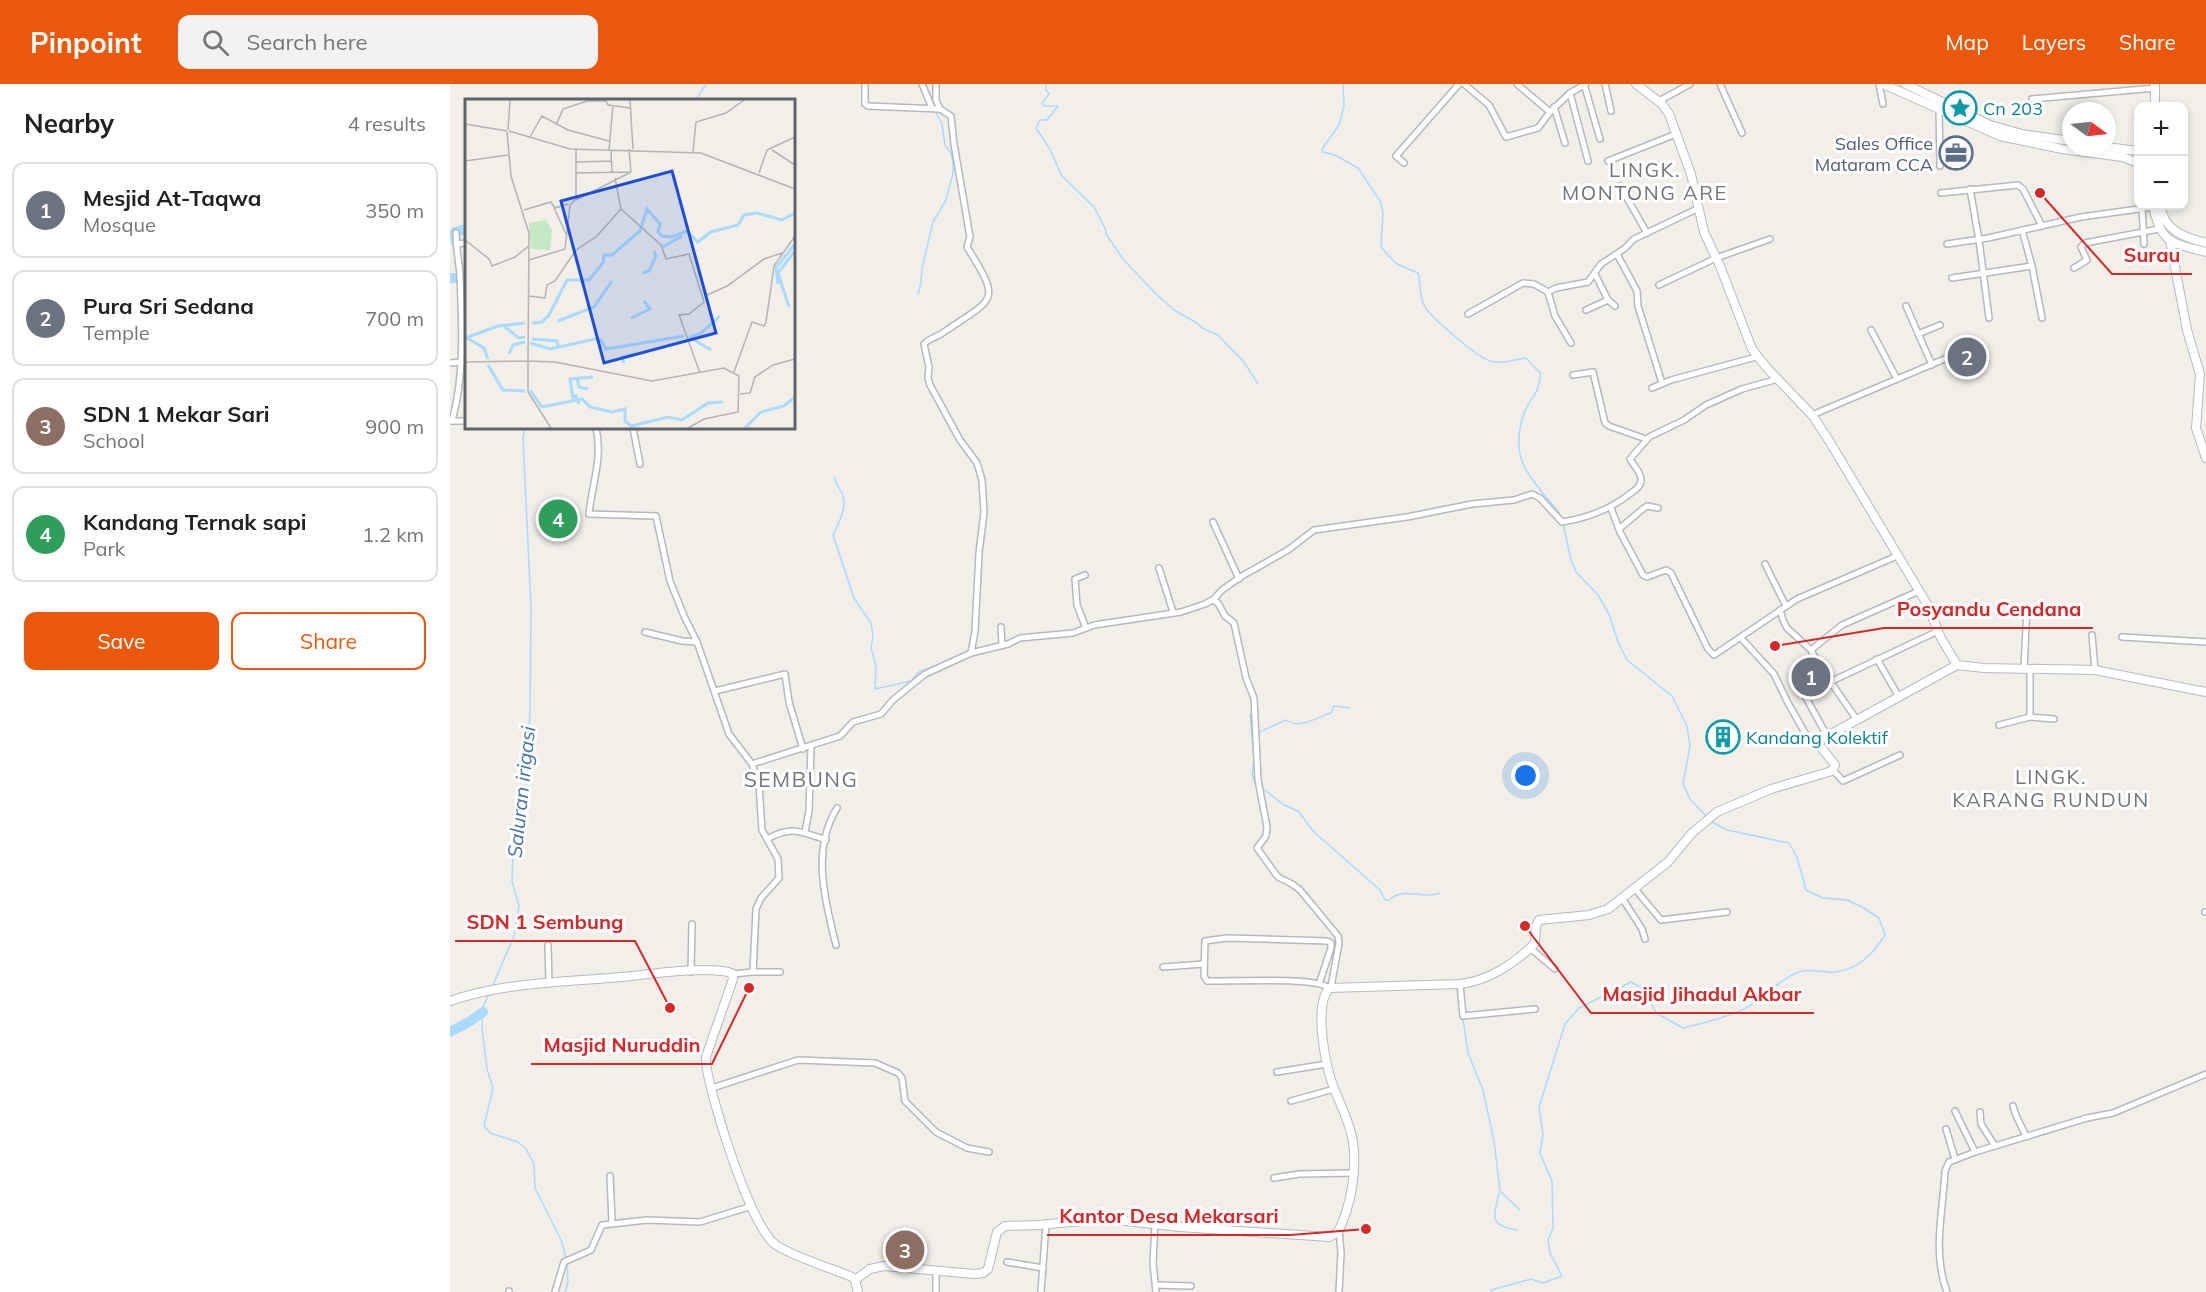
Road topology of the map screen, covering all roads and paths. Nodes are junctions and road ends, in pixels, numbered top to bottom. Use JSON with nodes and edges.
{"nodes":[{"id":1,"x":865,"y":84,"type":"edge"},
{"id":2,"x":922,"y":84,"type":"edge"},
{"id":3,"x":936,"y":84,"type":"edge"},
{"id":4,"x":1459,"y":84,"type":"edge"},
{"id":5,"x":1464,"y":84,"type":"edge"},
{"id":6,"x":1517,"y":84,"type":"edge"},
{"id":7,"x":1585,"y":84,"type":"edge"},
{"id":8,"x":1605,"y":84,"type":"edge"},
{"id":9,"x":1638,"y":84,"type":"edge"},
{"id":10,"x":1690,"y":84,"type":"edge"},
{"id":11,"x":1720,"y":84,"type":"edge"},
{"id":12,"x":1881,"y":84,"type":"edge"},
{"id":13,"x":1905,"y":84,"type":"edge"},
{"id":14,"x":2155,"y":86,"type":"edge"},
{"id":15,"x":1570,"y":93,"type":"junction"},
{"id":16,"x":2032,"y":99,"type":"dead end"},
{"id":17,"x":1659,"y":101,"type":"junction"},
{"id":18,"x":2155,"y":102,"type":"edge"},
{"id":19,"x":1882,"y":104,"type":"dead end"},
{"id":20,"x":1939,"y":105,"type":"junction"},
{"id":21,"x":932,"y":108,"type":"junction"},
{"id":22,"x":940,"y":109,"type":"junction"},
{"id":23,"x":1552,"y":110,"type":"junction"},
{"id":24,"x":1611,"y":111,"type":"dead end"},
{"id":25,"x":1742,"y":133,"type":"dead end"},
{"id":26,"x":1677,"y":134,"type":"junction"},
{"id":27,"x":1600,"y":139,"type":"dead end"},
{"id":28,"x":2062,"y":140,"type":"edge"},
{"id":29,"x":1564,"y":143,"type":"dead end"},
{"id":30,"x":2116,"y":148,"type":"edge"},
{"id":31,"x":2134,"y":149,"type":"edge"},
{"id":32,"x":1588,"y":161,"type":"dead end"},
{"id":33,"x":1608,"y":161,"type":"dead end"},
{"id":34,"x":2134,"y":161,"type":"edge"},
{"id":35,"x":1404,"y":163,"type":"dead end"},
{"id":36,"x":1940,"y":166,"type":"dead end"},
{"id":37,"x":1620,"y":186,"type":"dead end"},
{"id":38,"x":1970,"y":189,"type":"junction"},
{"id":39,"x":1941,"y":193,"type":"dead end"},
{"id":40,"x":1699,"y":208,"type":"junction"},
{"id":41,"x":2134,"y":209,"type":"edge"},
{"id":42,"x":2140,"y":210,"type":"edge"},
{"id":43,"x":2157,"y":210,"type":"edge"},
{"id":44,"x":2158,"y":210,"type":"edge"},
{"id":45,"x":2042,"y":226,"type":"junction"},
{"id":46,"x":2159,"y":229,"type":"junction"},
{"id":47,"x":2022,"y":230,"type":"junction"},
{"id":48,"x":456,"y":233,"type":"dead end"},
{"id":49,"x":1647,"y":233,"type":"junction"},
{"id":50,"x":2144,"y":233,"type":"junction"},
{"id":51,"x":1770,"y":238,"type":"dead end"},
{"id":52,"x":1979,"y":240,"type":"junction"},
{"id":53,"x":2170,"y":241,"type":"junction"},
{"id":54,"x":465,"y":243,"type":"edge"},
{"id":55,"x":2206,"y":243,"type":"edge"},
{"id":56,"x":456,"y":244,"type":"junction"},
{"id":57,"x":1947,"y":244,"type":"dead end"},
{"id":58,"x":2144,"y":244,"type":"dead end"},
{"id":59,"x":2206,"y":252,"type":"edge"},
{"id":60,"x":1617,"y":254,"type":"junction"},
{"id":61,"x":1716,"y":258,"type":"junction"},
{"id":62,"x":2032,"y":266,"type":"junction"},
{"id":63,"x":2074,"y":268,"type":"dead end"},
{"id":64,"x":1984,"y":273,"type":"junction"},
{"id":65,"x":1595,"y":274,"type":"junction"},
{"id":66,"x":1952,"y":278,"type":"dead end"},
{"id":67,"x":1659,"y":285,"type":"dead end"},
{"id":68,"x":1548,"y":292,"type":"junction"},
{"id":69,"x":1608,"y":300,"type":"junction"},
{"id":70,"x":1615,"y":306,"type":"dead end"},
{"id":71,"x":1906,"y":306,"type":"dead end"},
{"id":72,"x":1586,"y":310,"type":"dead end"},
{"id":73,"x":1468,"y":315,"type":"dead end"},
{"id":74,"x":1989,"y":318,"type":"dead end"},
{"id":75,"x":2042,"y":318,"type":"dead end"},
{"id":76,"x":1940,"y":325,"type":"dead end"},
{"id":77,"x":1871,"y":330,"type":"dead end"},
{"id":78,"x":1918,"y":334,"type":"junction"},
{"id":79,"x":1570,"y":343,"type":"dead end"},
{"id":80,"x":1954,"y":355,"type":"dead end"},
{"id":81,"x":1756,"y":357,"type":"junction"},
{"id":82,"x":460,"y":362,"type":"junction"},
{"id":83,"x":450,"y":363,"type":"edge"},
{"id":84,"x":1932,"y":365,"type":"junction"},
{"id":85,"x":1573,"y":375,"type":"dead end"},
{"id":86,"x":1778,"y":378,"type":"junction"},
{"id":87,"x":1897,"y":379,"type":"junction"},
{"id":88,"x":1662,"y":383,"type":"junction"},
{"id":89,"x":1652,"y":388,"type":"dead end"},
{"id":90,"x":1812,"y":415,"type":"junction"},
{"id":91,"x":451,"y":421,"type":"edge"},
{"id":92,"x":596,"y":429,"type":"edge"},
{"id":93,"x":633,"y":429,"type":"edge"},
{"id":94,"x":1646,"y":439,"type":"junction"},
{"id":95,"x":2206,"y":458,"type":"edge"},
{"id":96,"x":639,"y":464,"type":"dead end"},
{"id":97,"x":1611,"y":508,"type":"junction"},
{"id":98,"x":1658,"y":508,"type":"dead end"},
{"id":99,"x":1213,"y":522,"type":"dead end"},
{"id":100,"x":1619,"y":529,"type":"junction"},
{"id":101,"x":1897,"y":556,"type":"junction"},
{"id":102,"x":1765,"y":564,"type":"dead end"},
{"id":103,"x":1159,"y":567,"type":"dead end"},
{"id":104,"x":1085,"y":575,"type":"dead end"},
{"id":105,"x":1239,"y":579,"type":"junction"},
{"id":106,"x":1919,"y":591,"type":"junction"},
{"id":107,"x":1213,"y":600,"type":"junction"},
{"id":108,"x":1786,"y":606,"type":"junction"},
{"id":109,"x":2028,"y":608,"type":"dead end"},
{"id":110,"x":1780,"y":610,"type":"junction"},
{"id":111,"x":1173,"y":612,"type":"junction"},
{"id":112,"x":1001,"y":627,"type":"dead end"},
{"id":113,"x":1086,"y":628,"type":"junction"},
{"id":114,"x":1938,"y":631,"type":"junction"},
{"id":115,"x":645,"y":632,"type":"dead end"},
{"id":116,"x":2092,"y":634,"type":"dead end"},
{"id":117,"x":1741,"y":638,"type":"junction"},
{"id":118,"x":2122,"y":638,"type":"dead end"},
{"id":119,"x":697,"y":642,"type":"junction"},
{"id":120,"x":2206,"y":642,"type":"edge"},
{"id":121,"x":1002,"y":645,"type":"junction"},
{"id":122,"x":1811,"y":650,"type":"junction"},
{"id":123,"x":971,"y":653,"type":"junction"},
{"id":124,"x":1877,"y":659,"type":"junction"},
{"id":125,"x":1957,"y":665,"type":"junction"},
{"id":126,"x":2027,"y":668,"type":"junction"},
{"id":127,"x":2095,"y":670,"type":"junction"},
{"id":128,"x":1797,"y":681,"type":"dead end"},
{"id":129,"x":1830,"y":682,"type":"junction"},
{"id":130,"x":714,"y":691,"type":"junction"},
{"id":131,"x":2206,"y":692,"type":"edge"},
{"id":132,"x":1899,"y":697,"type":"junction"},
{"id":133,"x":2030,"y":717,"type":"junction"},
{"id":134,"x":2054,"y":718,"type":"dead end"},
{"id":135,"x":1857,"y":720,"type":"junction"},
{"id":136,"x":1999,"y":725,"type":"dead end"},
{"id":137,"x":1827,"y":736,"type":"junction"},
{"id":138,"x":1819,"y":742,"type":"junction"},
{"id":139,"x":811,"y":746,"type":"junction"},
{"id":140,"x":803,"y":749,"type":"junction"},
{"id":141,"x":1900,"y":755,"type":"dead end"},
{"id":142,"x":752,"y":764,"type":"junction"},
{"id":143,"x":1833,"y":770,"type":"junction"},
{"id":144,"x":837,"y":808,"type":"dead end"},
{"id":145,"x":805,"y":832,"type":"junction"},
{"id":146,"x":766,"y":839,"type":"junction"},
{"id":147,"x":826,"y":840,"type":"junction"},
{"id":148,"x":1635,"y":889,"type":"junction"},
{"id":149,"x":1622,"y":898,"type":"junction"},
{"id":150,"x":1727,"y":912,"type":"dead end"},
{"id":151,"x":692,"y":924,"type":"dead end"},
{"id":152,"x":1645,"y":939,"type":"dead end"},
{"id":153,"x":548,"y":945,"type":"dead end"},
{"id":154,"x":836,"y":945,"type":"dead end"},
{"id":155,"x":1530,"y":948,"type":"junction"},
{"id":156,"x":1204,"y":964,"type":"junction"},
{"id":157,"x":1163,"y":967,"type":"dead end"},
{"id":158,"x":1555,"y":969,"type":"dead end"},
{"id":159,"x":691,"y":972,"type":"junction"},
{"id":160,"x":753,"y":972,"type":"junction"},
{"id":161,"x":780,"y":972,"type":"dead end"},
{"id":162,"x":733,"y":974,"type":"junction"},
{"id":163,"x":549,"y":982,"type":"junction"},
{"id":164,"x":1319,"y":984,"type":"junction"},
{"id":165,"x":1460,"y":984,"type":"junction"},
{"id":166,"x":1330,"y":988,"type":"junction"},
{"id":167,"x":450,"y":1001,"type":"edge"},
{"id":168,"x":1535,"y":1009,"type":"dead end"},
{"id":169,"x":1327,"y":1064,"type":"junction"},
{"id":170,"x":1277,"y":1072,"type":"dead end"},
{"id":171,"x":2206,"y":1074,"type":"edge"},
{"id":172,"x":712,"y":1088,"type":"junction"},
{"id":173,"x":1334,"y":1089,"type":"junction"},
{"id":174,"x":1291,"y":1101,"type":"dead end"},
{"id":175,"x":2013,"y":1106,"type":"dead end"},
{"id":176,"x":1955,"y":1111,"type":"dead end"},
{"id":177,"x":1980,"y":1112,"type":"dead end"},
{"id":178,"x":1947,"y":1129,"type":"dead end"},
{"id":179,"x":2026,"y":1137,"type":"junction"},
{"id":180,"x":1995,"y":1146,"type":"junction"},
{"id":181,"x":989,"y":1152,"type":"dead end"},
{"id":182,"x":1975,"y":1152,"type":"junction"},
{"id":183,"x":1954,"y":1159,"type":"junction"},
{"id":184,"x":1353,"y":1173,"type":"junction"},
{"id":185,"x":610,"y":1176,"type":"dead end"},
{"id":186,"x":1274,"y":1178,"type":"dead end"},
{"id":187,"x":752,"y":1206,"type":"junction"},
{"id":188,"x":612,"y":1222,"type":"junction"},
{"id":189,"x":1046,"y":1224,"type":"junction"},
{"id":190,"x":1155,"y":1225,"type":"junction"},
{"id":191,"x":1339,"y":1230,"type":"junction"},
{"id":192,"x":1007,"y":1262,"type":"dead end"},
{"id":193,"x":1043,"y":1268,"type":"junction"},
{"id":194,"x":936,"y":1270,"type":"junction"},
{"id":195,"x":855,"y":1280,"type":"junction"},
{"id":196,"x":1191,"y":1286,"type":"dead end"},
{"id":197,"x":1156,"y":1288,"type":"edge"},
{"id":198,"x":555,"y":1292,"type":"edge"},
{"id":199,"x":858,"y":1292,"type":"edge"},
{"id":200,"x":936,"y":1292,"type":"edge"},
{"id":201,"x":1041,"y":1292,"type":"edge"},
{"id":202,"x":1339,"y":1292,"type":"edge"},
{"id":203,"x":1947,"y":1292,"type":"edge"}],
"edges":[{"from":1,"to":21,"type":"street"},
{"from":2,"to":21,"type":"street"},
{"from":3,"to":22,"type":"street"},
{"from":4,"to":35,"type":"street"},
{"from":5,"to":23,"type":"street"},
{"from":6,"to":23,"type":"street"},
{"from":7,"to":15,"type":"street"},
{"from":7,"to":27,"type":"street"},
{"from":8,"to":24,"type":"street"},
{"from":9,"to":17,"type":"street"},
{"from":10,"to":17,"type":"street"},
{"from":11,"to":25,"type":"street"},
{"from":12,"to":19,"type":"street"},
{"from":12,"to":20,"type":"street"},
{"from":13,"to":20,"type":"street"},
{"from":14,"to":16,"type":"street"},
{"from":14,"to":18,"type":"street"},
{"from":15,"to":23,"type":"street"},
{"from":15,"to":32,"type":"street"},
{"from":17,"to":26,"type":"street"},
{"from":20,"to":28,"type":"street"},
{"from":20,"to":34,"type":"street"},
{"from":20,"to":36,"type":"street"},
{"from":21,"to":22,"type":"street"},
{"from":22,"to":123,"type":"street"},
{"from":23,"to":29,"type":"street"},
{"from":26,"to":33,"type":"street"},
{"from":26,"to":40,"type":"street"},
{"from":30,"to":31,"type":"street"},
{"from":37,"to":49,"type":"street"},
{"from":38,"to":39,"type":"street"},
{"from":38,"to":45,"type":"street"},
{"from":38,"to":52,"type":"street"},
{"from":40,"to":49,"type":"street"},
{"from":40,"to":61,"type":"street"},
{"from":41,"to":45,"type":"street"},
{"from":42,"to":50,"type":"street"},
{"from":43,"to":46,"type":"street"},
{"from":44,"to":55,"type":"street"},
{"from":45,"to":47,"type":"street"},
{"from":46,"to":50,"type":"street"},
{"from":46,"to":53,"type":"street"},
{"from":47,"to":52,"type":"street"},
{"from":47,"to":62,"type":"street"},
{"from":48,"to":56,"type":"street"},
{"from":49,"to":60,"type":"street"},
{"from":50,"to":58,"type":"street"},
{"from":50,"to":63,"type":"street"},
{"from":51,"to":61,"type":"street"},
{"from":52,"to":57,"type":"street"},
{"from":52,"to":64,"type":"street"},
{"from":53,"to":59,"type":"street"},
{"from":53,"to":95,"type":"street"},
{"from":54,"to":56,"type":"street"},
{"from":56,"to":82,"type":"street"},
{"from":60,"to":65,"type":"street"},
{"from":60,"to":88,"type":"street"},
{"from":61,"to":67,"type":"street"},
{"from":61,"to":81,"type":"street"},
{"from":62,"to":64,"type":"street"},
{"from":62,"to":75,"type":"street"},
{"from":64,"to":66,"type":"street"},
{"from":64,"to":74,"type":"street"},
{"from":65,"to":68,"type":"street"},
{"from":65,"to":69,"type":"street"},
{"from":68,"to":73,"type":"street"},
{"from":68,"to":79,"type":"street"},
{"from":69,"to":70,"type":"street"},
{"from":69,"to":72,"type":"street"},
{"from":71,"to":78,"type":"street"},
{"from":76,"to":78,"type":"street"},
{"from":77,"to":87,"type":"street"},
{"from":78,"to":84,"type":"street"},
{"from":80,"to":84,"type":"street"},
{"from":81,"to":86,"type":"street"},
{"from":81,"to":88,"type":"street"},
{"from":82,"to":83,"type":"street"},
{"from":82,"to":91,"type":"street"},
{"from":84,"to":87,"type":"street"},
{"from":85,"to":94,"type":"street"},
{"from":86,"to":90,"type":"street"},
{"from":86,"to":94,"type":"street"},
{"from":87,"to":90,"type":"street"},
{"from":88,"to":89,"type":"street"},
{"from":90,"to":101,"type":"street"},
{"from":92,"to":119,"type":"street"},
{"from":93,"to":96,"type":"street"},
{"from":94,"to":97,"type":"street"},
{"from":97,"to":100,"type":"street"},
{"from":97,"to":105,"type":"street"},
{"from":98,"to":100,"type":"street"},
{"from":99,"to":105,"type":"street"},
{"from":100,"to":117,"type":"street"},
{"from":101,"to":106,"type":"street"},
{"from":101,"to":108,"type":"street"},
{"from":102,"to":108,"type":"street"},
{"from":103,"to":111,"type":"street"},
{"from":104,"to":113,"type":"street"},
{"from":105,"to":107,"type":"street"},
{"from":106,"to":114,"type":"street"},
{"from":106,"to":122,"type":"street"},
{"from":107,"to":111,"type":"street"},
{"from":107,"to":166,"type":"street"},
{"from":108,"to":110,"type":"street"},
{"from":109,"to":126,"type":"street"},
{"from":110,"to":117,"type":"street"},
{"from":110,"to":122,"type":"street"},
{"from":111,"to":113,"type":"street"},
{"from":112,"to":121,"type":"street"},
{"from":113,"to":121,"type":"street"},
{"from":114,"to":124,"type":"street"},
{"from":114,"to":125,"type":"street"},
{"from":115,"to":119,"type":"street"},
{"from":116,"to":127,"type":"street"},
{"from":117,"to":138,"type":"street"},
{"from":118,"to":120,"type":"street"},
{"from":119,"to":130,"type":"street"},
{"from":121,"to":123,"type":"street"},
{"from":122,"to":129,"type":"street"},
{"from":123,"to":139,"type":"street"},
{"from":124,"to":129,"type":"street"},
{"from":124,"to":132,"type":"street"},
{"from":125,"to":126,"type":"street"},
{"from":125,"to":132,"type":"street"},
{"from":126,"to":127,"type":"street"},
{"from":126,"to":133,"type":"street"},
{"from":127,"to":131,"type":"street"},
{"from":128,"to":137,"type":"street"},
{"from":129,"to":135,"type":"street"},
{"from":130,"to":140,"type":"street"},
{"from":130,"to":142,"type":"street"},
{"from":132,"to":135,"type":"street"},
{"from":133,"to":134,"type":"street"},
{"from":133,"to":136,"type":"street"},
{"from":135,"to":137,"type":"street"},
{"from":137,"to":138,"type":"street"},
{"from":138,"to":143,"type":"street"},
{"from":139,"to":140,"type":"street"},
{"from":139,"to":145,"type":"street"},
{"from":140,"to":142,"type":"street"},
{"from":141,"to":143,"type":"street"},
{"from":142,"to":146,"type":"street"},
{"from":143,"to":148,"type":"street"},
{"from":144,"to":147,"type":"street"},
{"from":145,"to":146,"type":"street"},
{"from":145,"to":147,"type":"street"},
{"from":146,"to":160,"type":"street"},
{"from":147,"to":154,"type":"street"},
{"from":148,"to":149,"type":"street"},
{"from":148,"to":150,"type":"street"},
{"from":149,"to":152,"type":"street"},
{"from":149,"to":155,"type":"street"},
{"from":151,"to":159,"type":"street"},
{"from":153,"to":163,"type":"street"},
{"from":155,"to":158,"type":"street"},
{"from":155,"to":165,"type":"street"},
{"from":156,"to":157,"type":"street"},
{"from":156,"to":164,"type":"street"},
{"from":156,"to":164,"type":"street"},
{"from":159,"to":162,"type":"street"},
{"from":159,"to":163,"type":"street"},
{"from":160,"to":161,"type":"street"},
{"from":160,"to":162,"type":"street"},
{"from":162,"to":172,"type":"street"},
{"from":163,"to":167,"type":"street"},
{"from":164,"to":166,"type":"street"},
{"from":165,"to":166,"type":"street"},
{"from":165,"to":168,"type":"street"},
{"from":166,"to":169,"type":"street"},
{"from":169,"to":170,"type":"street"},
{"from":169,"to":173,"type":"street"},
{"from":171,"to":179,"type":"street"},
{"from":172,"to":181,"type":"street"},
{"from":172,"to":187,"type":"street"},
{"from":173,"to":174,"type":"street"},
{"from":173,"to":184,"type":"street"},
{"from":175,"to":179,"type":"street"},
{"from":176,"to":182,"type":"street"},
{"from":177,"to":180,"type":"street"},
{"from":178,"to":183,"type":"street"},
{"from":179,"to":180,"type":"street"},
{"from":180,"to":182,"type":"street"},
{"from":182,"to":183,"type":"street"},
{"from":183,"to":203,"type":"street"},
{"from":184,"to":186,"type":"street"},
{"from":184,"to":191,"type":"street"},
{"from":185,"to":188,"type":"street"},
{"from":187,"to":188,"type":"street"},
{"from":187,"to":195,"type":"street"},
{"from":188,"to":198,"type":"street"},
{"from":189,"to":190,"type":"street"},
{"from":189,"to":193,"type":"street"},
{"from":189,"to":194,"type":"street"},
{"from":190,"to":191,"type":"street"},
{"from":190,"to":197,"type":"street"},
{"from":191,"to":202,"type":"street"},
{"from":192,"to":193,"type":"street"},
{"from":193,"to":201,"type":"street"},
{"from":194,"to":195,"type":"street"},
{"from":194,"to":200,"type":"street"},
{"from":195,"to":199,"type":"street"},
{"from":196,"to":197,"type":"street"}]}
